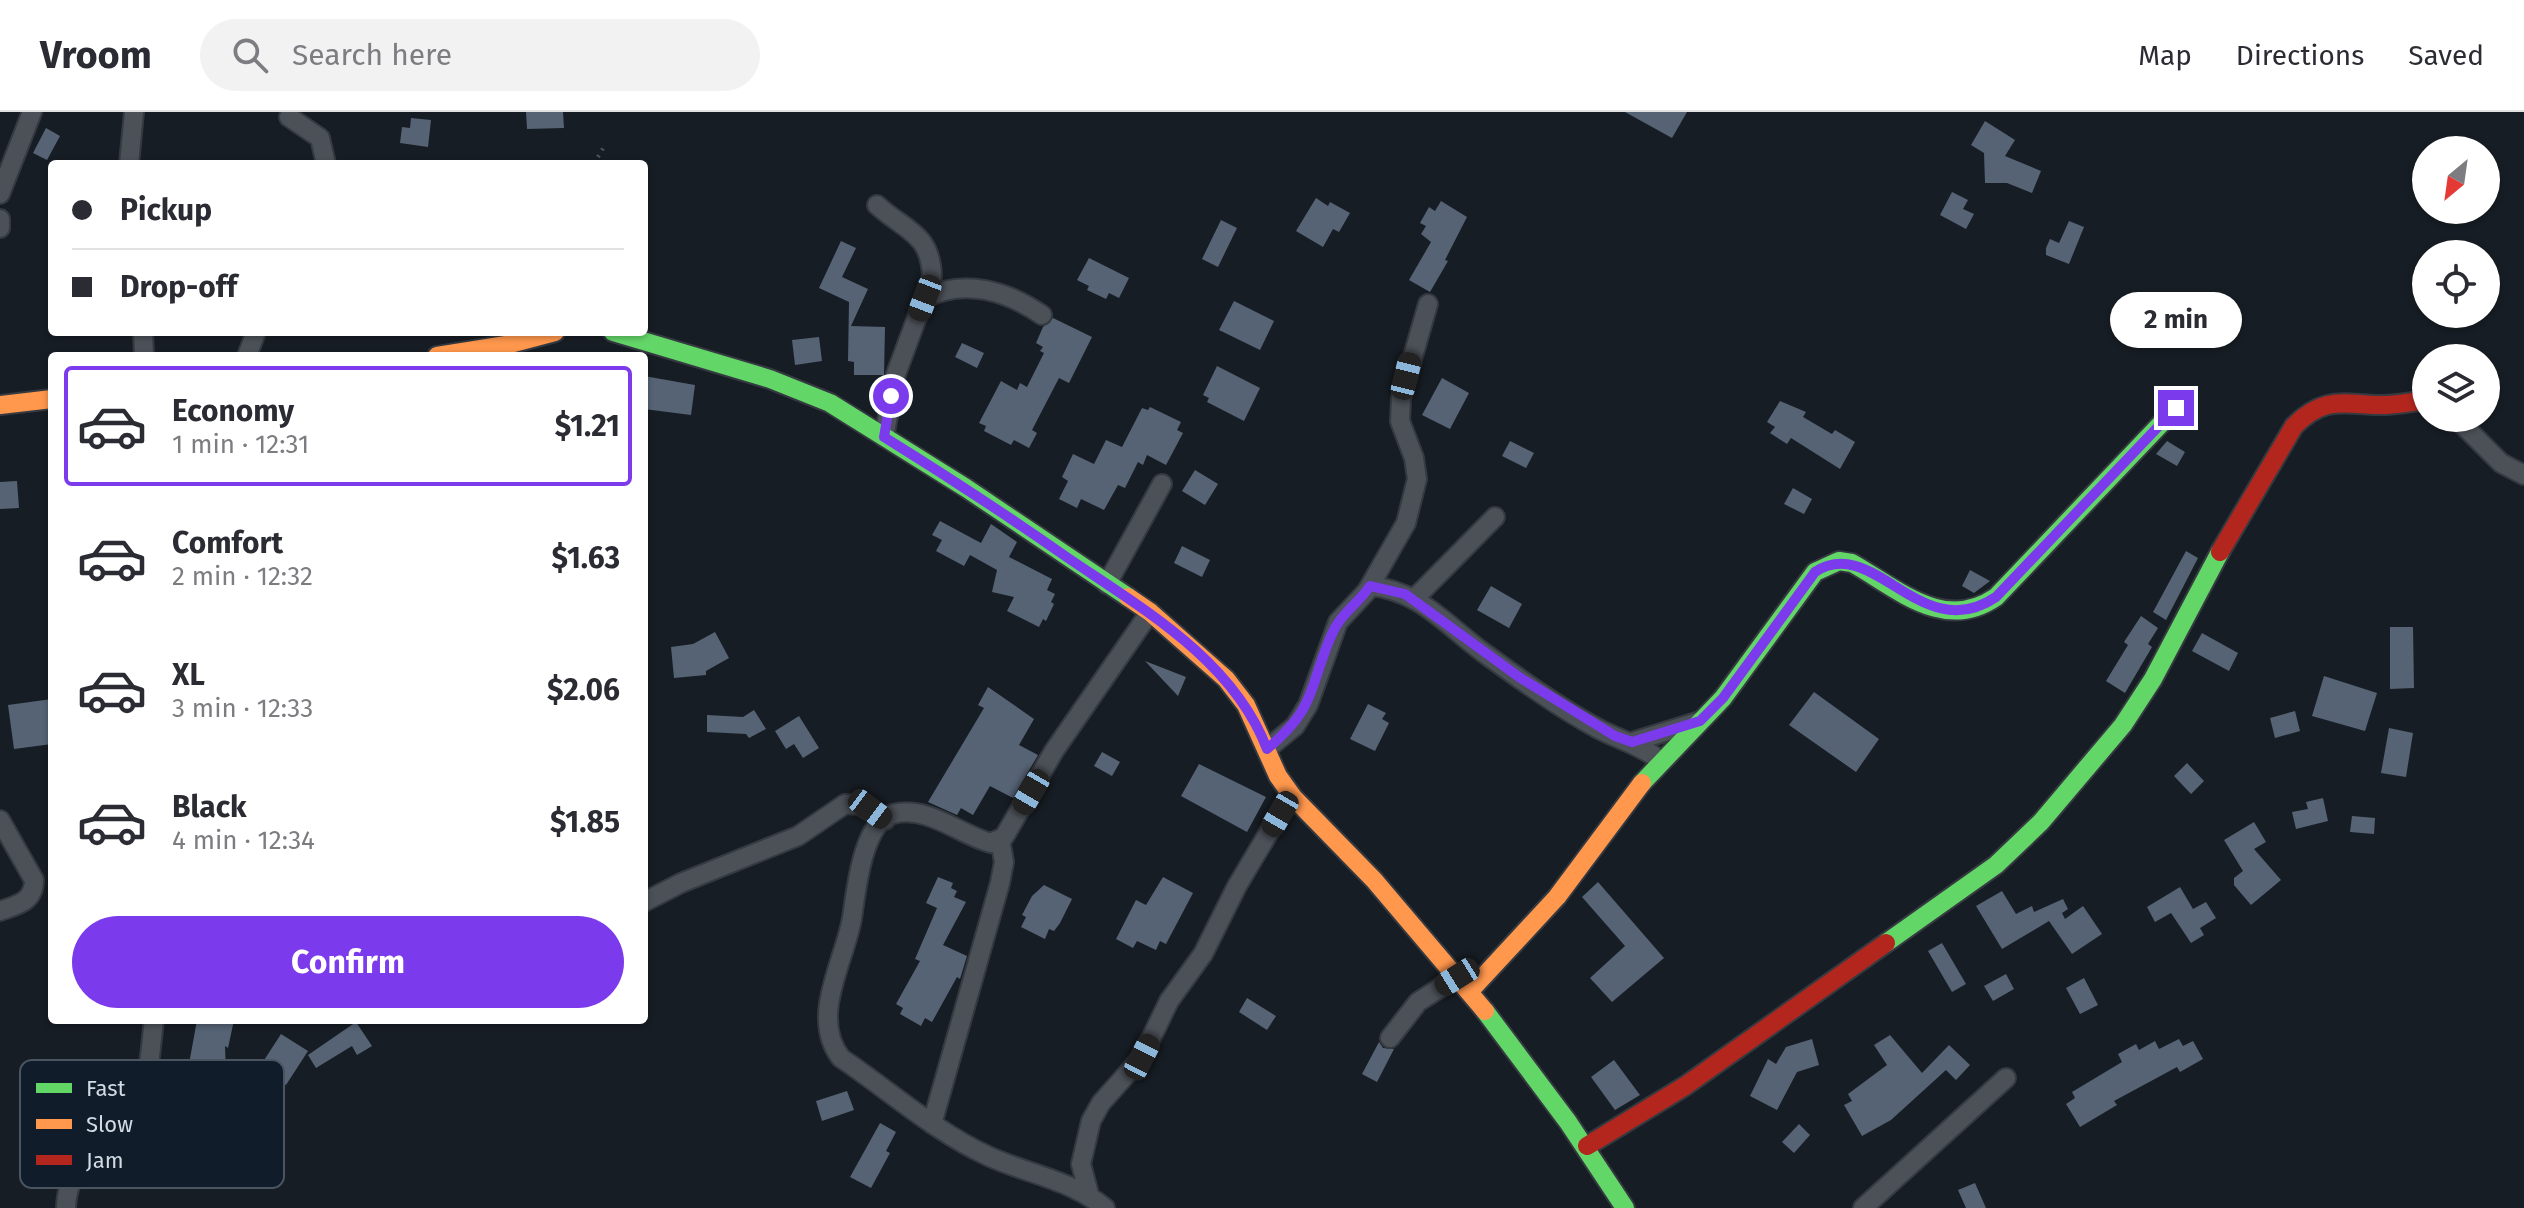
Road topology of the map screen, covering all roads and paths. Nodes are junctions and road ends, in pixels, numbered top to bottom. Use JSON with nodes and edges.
{"nodes":[{"id":1,"x":32,"y":112,"type":"edge"},
{"id":2,"x":134,"y":112,"type":"edge"},
{"id":3,"x":289,"y":117,"type":"dead end"},
{"id":4,"x":605,"y":145,"type":"dead end"},
{"id":5,"x":129,"y":160,"type":"edge"},
{"id":6,"x":325,"y":160,"type":"edge"},
{"id":7,"x":596,"y":160,"type":"edge"},
{"id":8,"x":0,"y":194,"type":"edge"},
{"id":9,"x":877,"y":205,"type":"dead end"},
{"id":10,"x":0,"y":219,"type":"edge"},
{"id":11,"x":0,"y":228,"type":"edge"},
{"id":12,"x":925,"y":298,"type":"junction"},
{"id":13,"x":1428,"y":304,"type":"dead end"},
{"id":14,"x":1042,"y":315,"type":"dead end"},
{"id":15,"x":540,"y":336,"type":"edge"},
{"id":16,"x":626,"y":336,"type":"edge"},
{"id":17,"x":462,"y":352,"type":"edge"},
{"id":18,"x":48,"y":399,"type":"edge"},
{"id":19,"x":2412,"y":401,"type":"edge"},
{"id":20,"x":0,"y":405,"type":"edge"},
{"id":21,"x":2176,"y":408,"type":"dead end"},
{"id":22,"x":2470,"y":432,"type":"edge"},
{"id":23,"x":884,"y":437,"type":"junction"},
{"id":24,"x":2524,"y":475,"type":"edge"},
{"id":25,"x":1162,"y":484,"type":"dead end"},
{"id":26,"x":1495,"y":517,"type":"dead end"},
{"id":27,"x":1107,"y":584,"type":"junction"},
{"id":28,"x":1370,"y":586,"type":"junction"},
{"id":29,"x":1414,"y":599,"type":"junction"},
{"id":30,"x":1150,"y":612,"type":"junction"},
{"id":31,"x":1700,"y":721,"type":"junction"},
{"id":32,"x":1632,"y":742,"type":"junction"},
{"id":33,"x":1267,"y":749,"type":"junction"},
{"id":34,"x":1661,"y":761,"type":"junction"},
{"id":35,"x":1291,"y":795,"type":"junction"},
{"id":36,"x":0,"y":820,"type":"edge"},
{"id":37,"x":885,"y":820,"type":"junction"},
{"id":38,"x":1000,"y":839,"type":"junction"},
{"id":39,"x":648,"y":900,"type":"edge"},
{"id":40,"x":0,"y":911,"type":"edge"},
{"id":41,"x":1463,"y":984,"type":"junction"},
{"id":42,"x":153,"y":1024,"type":"edge"},
{"id":43,"x":1390,"y":1038,"type":"dead end"},
{"id":44,"x":148,"y":1060,"type":"edge"},
{"id":45,"x":2006,"y":1078,"type":"dead end"},
{"id":46,"x":932,"y":1124,"type":"junction"},
{"id":47,"x":1587,"y":1146,"type":"junction"},
{"id":48,"x":68,"y":1188,"type":"edge"},
{"id":49,"x":1089,"y":1194,"type":"junction"},
{"id":50,"x":66,"y":1208,"type":"edge"},
{"id":51,"x":1105,"y":1208,"type":"edge"},
{"id":52,"x":1625,"y":1208,"type":"edge"},
{"id":53,"x":1863,"y":1208,"type":"edge"}],
"edges":[{"from":1,"to":8,"type":"street"},
{"from":2,"to":5,"type":"street"},
{"from":3,"to":6,"type":"street"},
{"from":4,"to":7,"type":"path"},
{"from":9,"to":12,"type":"street"},
{"from":10,"to":11,"type":"street"},
{"from":12,"to":14,"type":"street"},
{"from":12,"to":23,"type":"street"},
{"from":13,"to":28,"type":"street"},
{"from":15,"to":17,"type":"street"},
{"from":16,"to":23,"type":"street"},
{"from":18,"to":20,"type":"street"},
{"from":19,"to":47,"type":"street"},
{"from":21,"to":31,"type":"street"},
{"from":22,"to":24,"type":"street"},
{"from":23,"to":27,"type":"street"},
{"from":25,"to":27,"type":"street"},
{"from":26,"to":29,"type":"street"},
{"from":27,"to":30,"type":"street"},
{"from":28,"to":29,"type":"street"},
{"from":28,"to":33,"type":"street"},
{"from":29,"to":32,"type":"street"},
{"from":30,"to":33,"type":"street"},
{"from":30,"to":38,"type":"street"},
{"from":31,"to":32,"type":"street"},
{"from":31,"to":34,"type":"street"},
{"from":32,"to":34,"type":"street"},
{"from":33,"to":35,"type":"street"},
{"from":34,"to":41,"type":"street"},
{"from":35,"to":41,"type":"street"},
{"from":35,"to":49,"type":"street"},
{"from":36,"to":40,"type":"street"},
{"from":37,"to":38,"type":"street"},
{"from":37,"to":39,"type":"street"},
{"from":37,"to":46,"type":"street"},
{"from":38,"to":46,"type":"street"},
{"from":41,"to":43,"type":"street"},
{"from":41,"to":47,"type":"street"},
{"from":42,"to":44,"type":"street"},
{"from":45,"to":53,"type":"street"},
{"from":46,"to":49,"type":"street"},
{"from":47,"to":52,"type":"street"},
{"from":48,"to":50,"type":"street"},
{"from":49,"to":51,"type":"street"}]}
